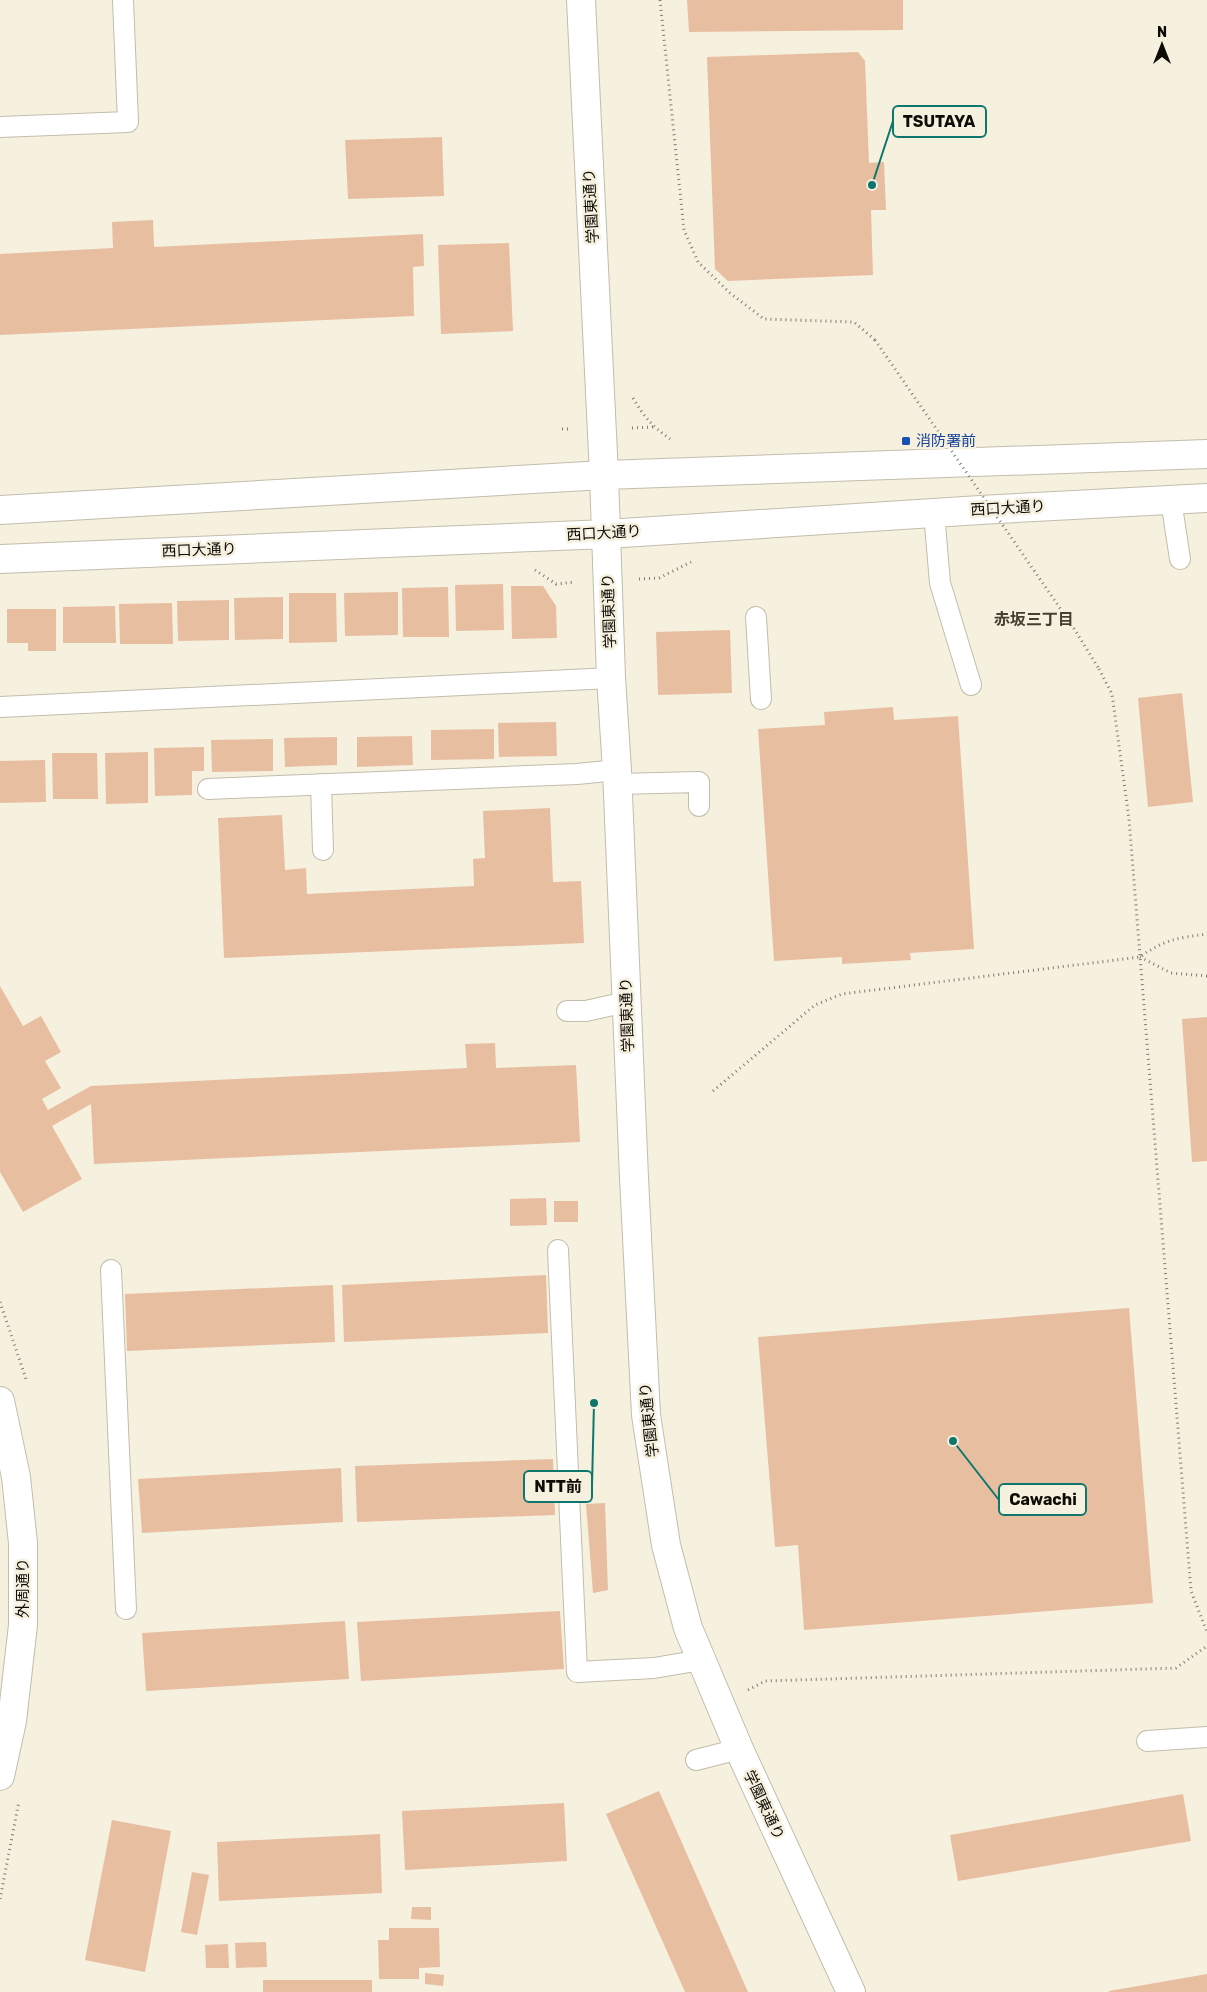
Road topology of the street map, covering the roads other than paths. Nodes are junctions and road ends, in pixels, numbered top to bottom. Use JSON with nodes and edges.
{"nodes":[{"id":1,"x":123,"y":0,"type":"edge"},
{"id":2,"x":581,"y":0,"type":"edge"},
{"id":3,"x":0,"y":127,"type":"edge"},
{"id":4,"x":1207,"y":454,"type":"edge"},
{"id":5,"x":604,"y":475,"type":"junction"},
{"id":6,"x":1207,"y":498,"type":"edge"},
{"id":7,"x":1171,"y":500,"type":"junction"},
{"id":8,"x":0,"y":510,"type":"edge"},
{"id":9,"x":934,"y":513,"type":"junction"},
{"id":10,"x":606,"y":534,"type":"junction"},
{"id":11,"x":0,"y":559,"type":"edge"},
{"id":12,"x":1180,"y":559,"type":"dead end"},
{"id":13,"x":756,"y":617,"type":"dead end"},
{"id":14,"x":611,"y":678,"type":"junction"},
{"id":15,"x":971,"y":685,"type":"dead end"},
{"id":16,"x":762,"y":699,"type":"dead end"},
{"id":17,"x":0,"y":707,"type":"edge"},
{"id":18,"x":617,"y":777,"type":"junction"},
{"id":19,"x":321,"y":784,"type":"junction"},
{"id":20,"x":208,"y":789,"type":"dead end"},
{"id":21,"x":700,"y":806,"type":"dead end"},
{"id":22,"x":323,"y":850,"type":"dead end"},
{"id":23,"x":626,"y":1002,"type":"junction"},
{"id":24,"x":568,"y":1011,"type":"dead end"},
{"id":25,"x":558,"y":1250,"type":"dead end"},
{"id":26,"x":111,"y":1270,"type":"dead end"},
{"id":27,"x":0,"y":1401,"type":"edge"},
{"id":28,"x":126,"y":1609,"type":"dead end"},
{"id":29,"x":701,"y":1660,"type":"junction"},
{"id":30,"x":1207,"y":1737,"type":"edge"},
{"id":31,"x":1147,"y":1740,"type":"dead end"},
{"id":32,"x":739,"y":1749,"type":"junction"},
{"id":33,"x":696,"y":1760,"type":"dead end"},
{"id":34,"x":0,"y":1776,"type":"edge"},
{"id":35,"x":851,"y":1992,"type":"edge"}],
"edges":[{"from":1,"to":3,"type":"lane"},
{"from":2,"to":5,"type":"street","name":"学園東通り"},
{"from":4,"to":5,"type":"street"},
{"from":5,"to":8,"type":"street"},
{"from":5,"to":10,"type":"street","name":"学園東通り"},
{"from":6,"to":7,"type":"street","name":"西口大通り"},
{"from":7,"to":9,"type":"street","name":"西口大通り"},
{"from":7,"to":12,"type":"lane"},
{"from":9,"to":10,"type":"street","name":"西口大通り"},
{"from":9,"to":15,"type":"lane"},
{"from":10,"to":11,"type":"street","name":"西口大通り"},
{"from":10,"to":14,"type":"street","name":"学園東通り"},
{"from":13,"to":16,"type":"lane"},
{"from":14,"to":17,"type":"lane"},
{"from":14,"to":18,"type":"street","name":"学園東通り"},
{"from":18,"to":19,"type":"lane"},
{"from":18,"to":21,"type":"lane"},
{"from":18,"to":23,"type":"street","name":"学園東通り"},
{"from":19,"to":20,"type":"lane"},
{"from":19,"to":22,"type":"lane"},
{"from":23,"to":24,"type":"lane"},
{"from":23,"to":29,"type":"street","name":"学園東通り"},
{"from":25,"to":29,"type":"lane"},
{"from":26,"to":28,"type":"lane"},
{"from":27,"to":34,"type":"street","name":"外周通り"},
{"from":29,"to":32,"type":"street","name":"学園東通り"},
{"from":30,"to":31,"type":"lane"},
{"from":32,"to":33,"type":"lane"},
{"from":32,"to":35,"type":"street","name":"学園東通り"}]}
